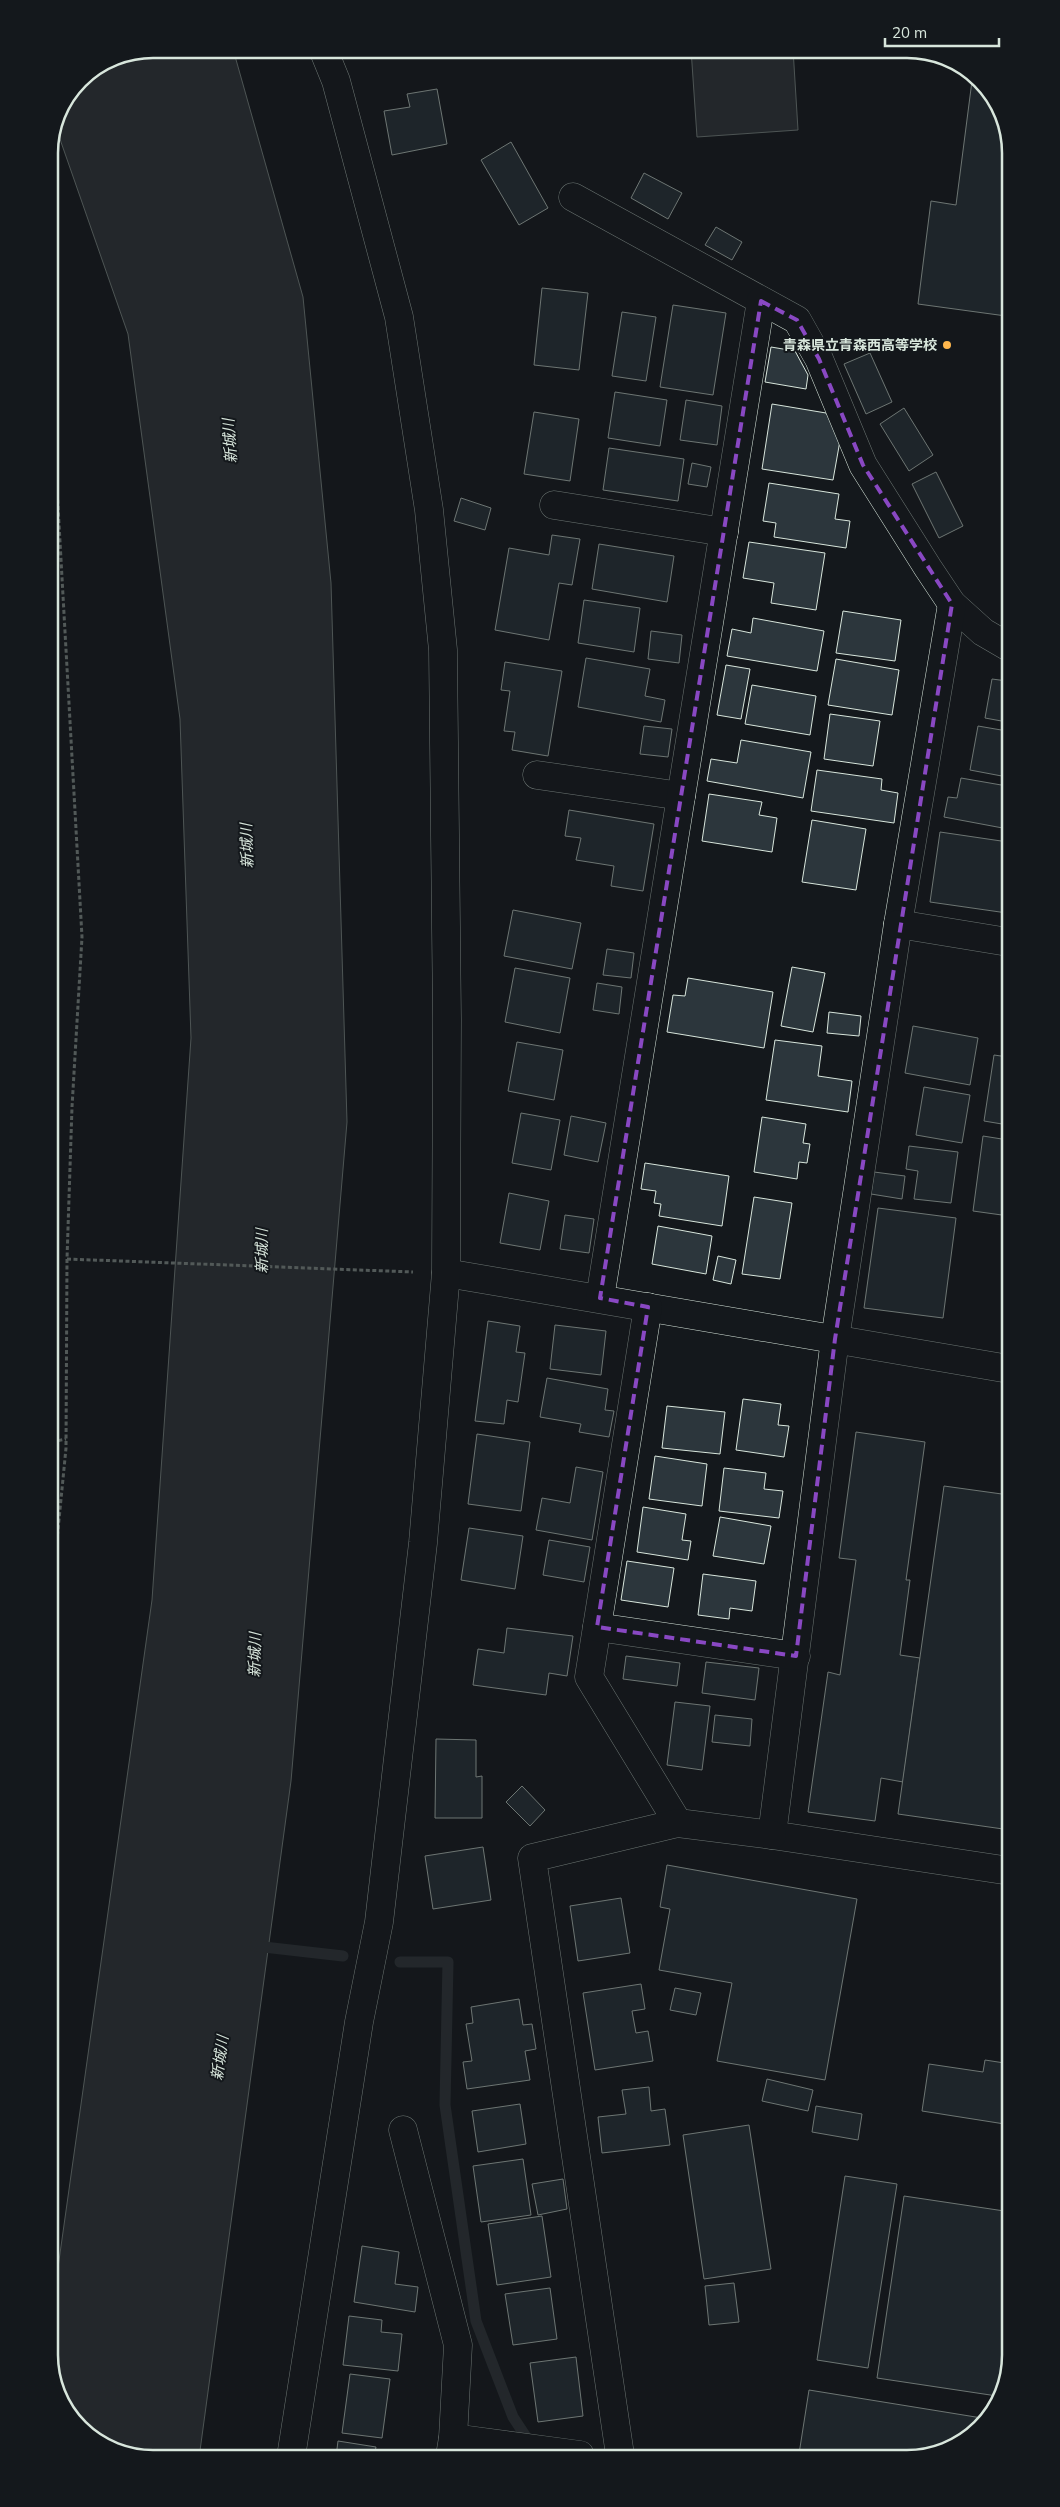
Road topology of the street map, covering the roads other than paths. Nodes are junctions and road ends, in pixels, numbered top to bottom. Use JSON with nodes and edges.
{"nodes":[{"id":1,"x":327,"y":58,"type":"edge"},
{"id":2,"x":573,"y":197,"type":"dead end"},
{"id":3,"x":761,"y":300,"type":"junction"},
{"id":4,"x":554,"y":505,"type":"dead end"},
{"id":5,"x":724,"y":532,"type":"junction"},
{"id":6,"x":952,"y":604,"type":"junction"},
{"id":7,"x":1002,"y":643,"type":"edge"},
{"id":8,"x":537,"y":775,"type":"dead end"},
{"id":9,"x":681,"y":796,"type":"junction"},
{"id":10,"x":898,"y":924,"type":"junction"},
{"id":11,"x":1002,"y":941,"type":"edge"},
{"id":12,"x":446,"y":1273,"type":"junction"},
{"id":13,"x":600,"y":1298,"type":"junction"},
{"id":14,"x":648,"y":1307,"type":"junction"},
{"id":15,"x":835,"y":1339,"type":"junction"},
{"id":16,"x":1002,"y":1368,"type":"edge"},
{"id":17,"x":597,"y":1627,"type":"junction"},
{"id":18,"x":796,"y":1656,"type":"junction"},
{"id":19,"x":678,"y":1823,"type":"junction"},
{"id":20,"x":772,"y":1835,"type":"junction"},
{"id":21,"x":1002,"y":1870,"type":"edge"},
{"id":22,"x":403,"y":2130,"type":"dead end"},
{"id":23,"x":452,"y":2447,"type":"edge"},
{"id":24,"x":292,"y":2449,"type":"edge"},
{"id":25,"x":540,"y":2450,"type":"edge"},
{"id":26,"x":619,"y":2450,"type":"edge"}],
"edges":[{"from":1,"to":12,"type":"street"},
{"from":2,"to":3,"type":"street"},
{"from":3,"to":5,"type":"street"},
{"from":3,"to":6,"type":"street"},
{"from":4,"to":5,"type":"street"},
{"from":5,"to":9,"type":"street"},
{"from":6,"to":7,"type":"street"},
{"from":6,"to":10,"type":"street"},
{"from":8,"to":9,"type":"street"},
{"from":9,"to":13,"type":"street"},
{"from":10,"to":11,"type":"street"},
{"from":10,"to":15,"type":"street"},
{"from":12,"to":13,"type":"street"},
{"from":12,"to":24,"type":"street"},
{"from":13,"to":14,"type":"street"},
{"from":14,"to":15,"type":"street"},
{"from":14,"to":17,"type":"street"},
{"from":15,"to":16,"type":"street"},
{"from":15,"to":18,"type":"street"},
{"from":17,"to":18,"type":"street"},
{"from":17,"to":19,"type":"street"},
{"from":18,"to":20,"type":"street"},
{"from":19,"to":20,"type":"street"},
{"from":19,"to":26,"type":"street"},
{"from":20,"to":21,"type":"street"},
{"from":22,"to":23,"type":"street"},
{"from":23,"to":25,"type":"street"}]}
